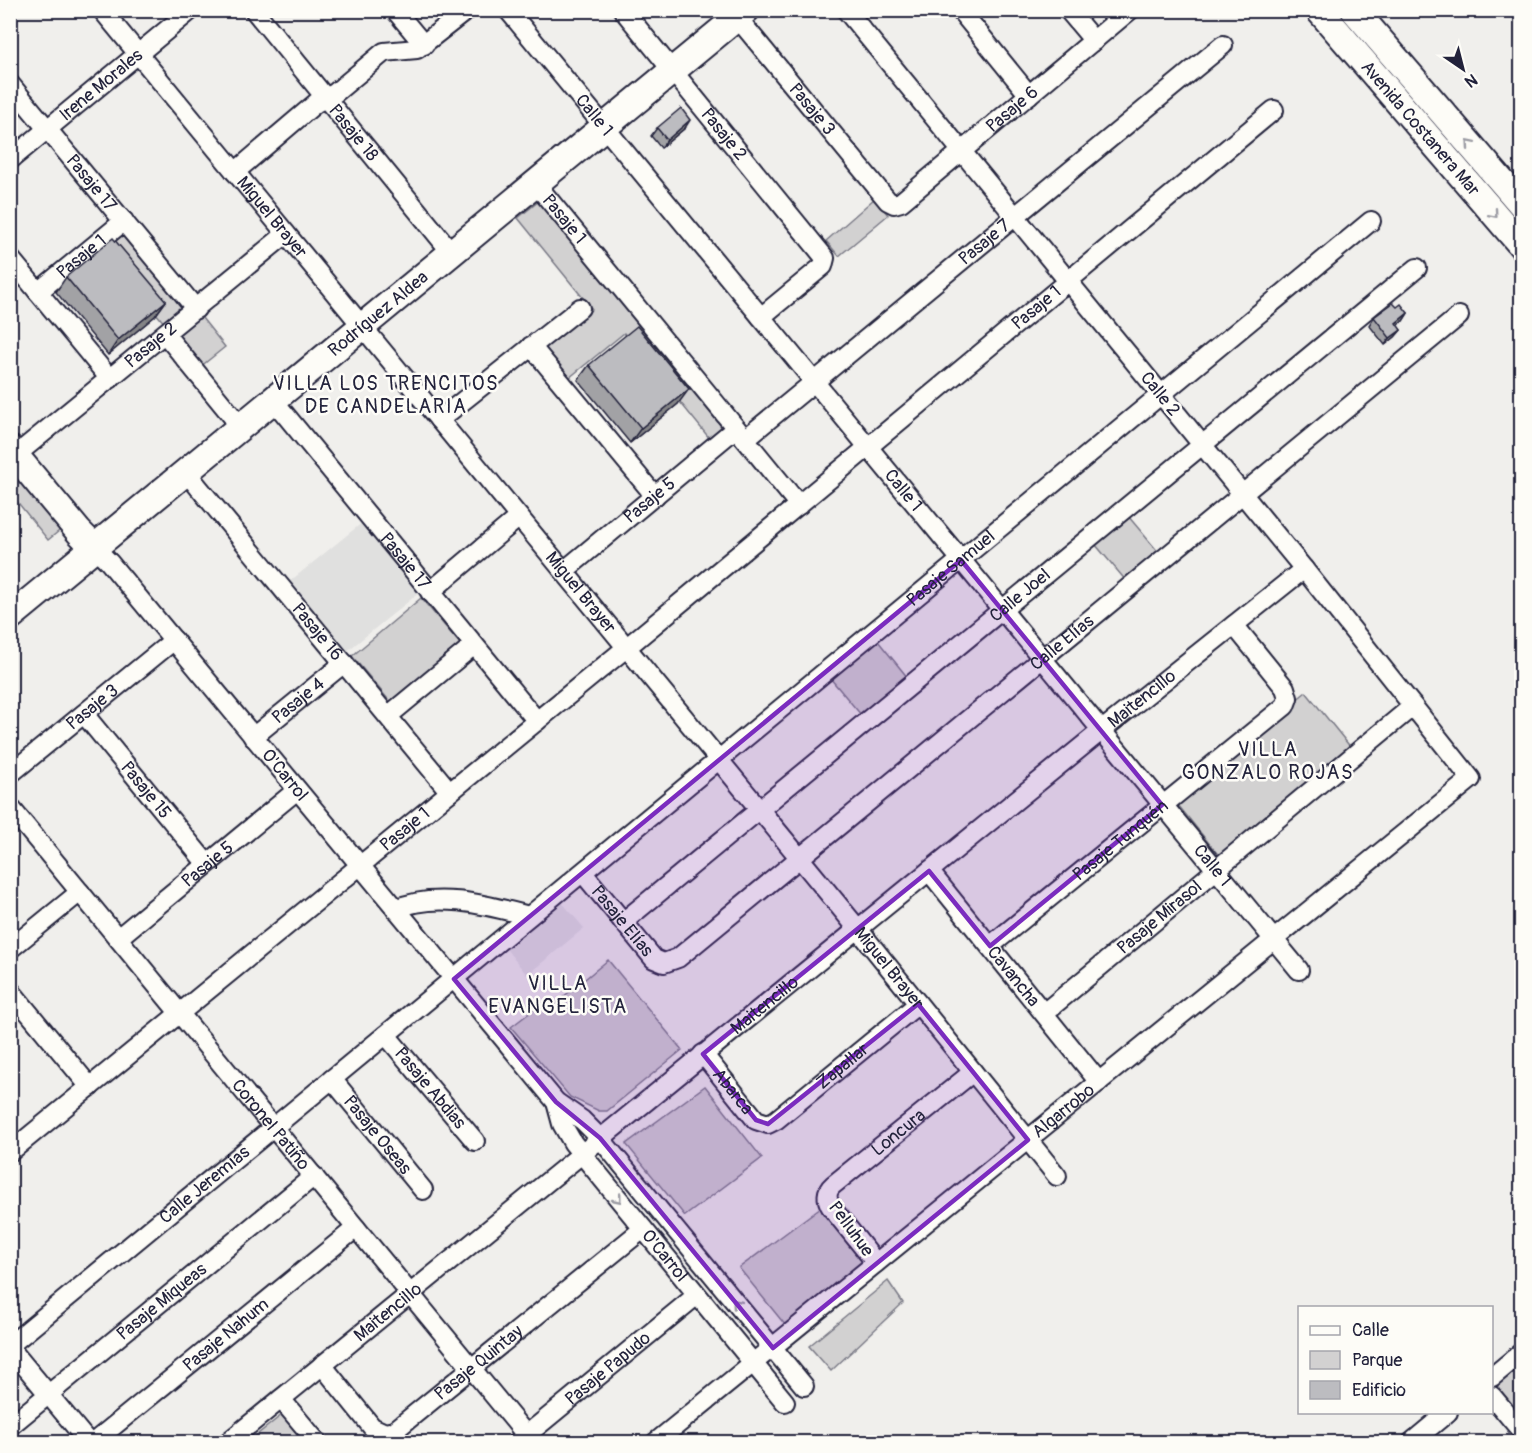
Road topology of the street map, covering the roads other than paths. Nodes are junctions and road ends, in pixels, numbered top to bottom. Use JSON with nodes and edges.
{"nodes":[{"id":1,"x":102,"y":10,"type":"edge"},
{"id":2,"x":191,"y":10,"type":"edge"},
{"id":3,"x":254,"y":10,"type":"edge"},
{"id":4,"x":395,"y":10,"type":"edge"},
{"id":5,"x":467,"y":10,"type":"edge"},
{"id":6,"x":508,"y":10,"type":"edge"},
{"id":7,"x":622,"y":10,"type":"edge"},
{"id":8,"x":846,"y":10,"type":"edge"},
{"id":9,"x":960,"y":10,"type":"edge"},
{"id":10,"x":1068,"y":10,"type":"edge"},
{"id":11,"x":1130,"y":10,"type":"edge"},
{"id":12,"x":1319,"y":10,"type":"edge"},
{"id":13,"x":1354,"y":10,"type":"edge"},
{"id":14,"x":738,"y":13,"type":"edge"},
{"id":15,"x":1094,"y":41,"type":"junction"},
{"id":16,"x":424,"y":45,"type":"junction"},
{"id":17,"x":1223,"y":45,"type":"dead end"},
{"id":18,"x":138,"y":54,"type":"junction"},
{"id":19,"x":672,"y":71,"type":"junction"},
{"id":20,"x":10,"y":84,"type":"edge"},
{"id":21,"x":1029,"y":94,"type":"junction"},
{"id":22,"x":325,"y":98,"type":"junction"},
{"id":23,"x":1274,"y":110,"type":"dead end"},
{"id":24,"x":604,"y":127,"type":"junction"},
{"id":25,"x":48,"y":129,"type":"junction"},
{"id":26,"x":962,"y":151,"type":"junction"},
{"id":27,"x":10,"y":160,"type":"edge"},
{"id":28,"x":235,"y":172,"type":"junction"},
{"id":29,"x":536,"y":184,"type":"junction"},
{"id":30,"x":894,"y":204,"type":"joint"},
{"id":31,"x":1521,"y":205,"type":"edge"},
{"id":32,"x":1015,"y":217,"type":"junction"},
{"id":33,"x":124,"y":221,"type":"junction"},
{"id":34,"x":1371,"y":221,"type":"dead end"},
{"id":35,"x":286,"y":234,"type":"junction"},
{"id":36,"x":1521,"y":246,"type":"edge"},
{"id":37,"x":452,"y":253,"type":"junction"},
{"id":38,"x":10,"y":258,"type":"edge"},
{"id":39,"x":1417,"y":268,"type":"dead end"},
{"id":40,"x":1068,"y":282,"type":"junction"},
{"id":41,"x":38,"y":292,"type":"junction"},
{"id":42,"x":579,"y":308,"type":"dead end"},
{"id":43,"x":196,"y":309,"type":"junction"},
{"id":44,"x":1459,"y":316,"type":"dead end"},
{"id":45,"x":760,"y":317,"type":"junction"},
{"id":46,"x":363,"y":327,"type":"junction"},
{"id":47,"x":165,"y":334,"type":"junction"},
{"id":48,"x":531,"y":346,"type":"junction"},
{"id":49,"x":110,"y":379,"type":"junction"},
{"id":50,"x":814,"y":382,"type":"junction"},
{"id":51,"x":1161,"y":395,"type":"junction"},
{"id":52,"x":274,"y":400,"type":"junction"},
{"id":53,"x":439,"y":420,"type":"junction"},
{"id":54,"x":241,"y":428,"type":"junction"},
{"id":55,"x":740,"y":434,"type":"junction"},
{"id":56,"x":1202,"y":446,"type":"junction"},
{"id":57,"x":868,"y":447,"type":"junction"},
{"id":58,"x":13,"y":452,"type":"edge"},
{"id":59,"x":186,"y":472,"type":"junction"},
{"id":60,"x":1242,"y":494,"type":"junction"},
{"id":61,"x":655,"y":496,"type":"junction"},
{"id":62,"x":799,"y":504,"type":"junction"},
{"id":63,"x":519,"y":517,"type":"junction"},
{"id":64,"x":95,"y":548,"type":"junction"},
{"id":65,"x":961,"y":560,"type":"junction"},
{"id":66,"x":1304,"y":569,"type":"junction"},
{"id":67,"x":564,"y":571,"type":"junction"},
{"id":68,"x":430,"y":592,"type":"junction"},
{"id":69,"x":1002,"y":610,"type":"junction"},
{"id":70,"x":10,"y":617,"type":"edge"},
{"id":71,"x":1234,"y":625,"type":"junction"},
{"id":72,"x":174,"y":640,"type":"junction"},
{"id":73,"x":474,"y":645,"type":"junction"},
{"id":74,"x":626,"y":648,"type":"junction"},
{"id":75,"x":1042,"y":659,"type":"junction"},
{"id":76,"x":344,"y":663,"type":"junction"},
{"id":77,"x":1413,"y":706,"type":"junction"},
{"id":78,"x":84,"y":714,"type":"junction"},
{"id":79,"x":388,"y":716,"type":"junction"},
{"id":80,"x":537,"y":721,"type":"junction"},
{"id":81,"x":1101,"y":731,"type":"junction"},
{"id":82,"x":253,"y":737,"type":"junction"},
{"id":83,"x":719,"y":760,"type":"junction"},
{"id":84,"x":10,"y":774,"type":"edge"},
{"id":85,"x":1472,"y":779,"type":"joint"},
{"id":86,"x":297,"y":790,"type":"junction"},
{"id":87,"x":450,"y":792,"type":"junction"},
{"id":88,"x":1162,"y":805,"type":"junction"},
{"id":89,"x":10,"y":807,"type":"edge"},
{"id":90,"x":759,"y":809,"type":"junction"},
{"id":91,"x":800,"y":858,"type":"junction"},
{"id":92,"x":207,"y":864,"type":"junction"},
{"id":93,"x":359,"y":866,"type":"junction"},
{"id":94,"x":1216,"y":870,"type":"junction"},
{"id":95,"x":929,"y":871,"type":"junction"},
{"id":96,"x":583,"y":873,"type":"junction"},
{"id":97,"x":80,"y":892,"type":"junction"},
{"id":98,"x":395,"y":909,"type":"junction"},
{"id":99,"x":529,"y":916,"type":"junction"},
{"id":100,"x":623,"y":922,"type":"junction"},
{"id":101,"x":858,"y":929,"type":"junction"},
{"id":102,"x":118,"y":938,"type":"junction"},
{"id":103,"x":1274,"y":940,"type":"junction"},
{"id":104,"x":990,"y":946,"type":"junction"},
{"id":105,"x":10,"y":949,"type":"edge"},
{"id":106,"x":664,"y":963,"type":"joint"},
{"id":107,"x":1299,"y":970,"type":"dead end"},
{"id":108,"x":454,"y":979,"type":"junction"},
{"id":109,"x":10,"y":990,"type":"edge"},
{"id":110,"x":918,"y":1004,"type":"junction"},
{"id":111,"x":1044,"y":1013,"type":"junction"},
{"id":112,"x":180,"y":1014,"type":"junction"},
{"id":113,"x":386,"y":1035,"type":"junction"},
{"id":114,"x":703,"y":1054,"type":"junction"},
{"id":115,"x":973,"y":1072,"type":"junction"},
{"id":116,"x":332,"y":1080,"type":"junction"},
{"id":117,"x":1099,"y":1082,"type":"junction"},
{"id":118,"x":90,"y":1087,"type":"junction"},
{"id":119,"x":556,"y":1102,"type":"junction"},
{"id":120,"x":765,"y":1124,"type":"joint"},
{"id":121,"x":274,"y":1128,"type":"junction"},
{"id":122,"x":600,"y":1138,"type":"junction"},
{"id":123,"x":1028,"y":1140,"type":"junction"},
{"id":124,"x":475,"y":1141,"type":"dead end"},
{"id":125,"x":10,"y":1152,"type":"edge"},
{"id":126,"x":581,"y":1154,"type":"junction"},
{"id":127,"x":314,"y":1176,"type":"junction"},
{"id":128,"x":1057,"y":1176,"type":"dead end"},
{"id":129,"x":423,"y":1190,"type":"dead end"},
{"id":130,"x":827,"y":1195,"type":"joint"},
{"id":131,"x":356,"y":1228,"type":"junction"},
{"id":132,"x":643,"y":1229,"type":"junction"},
{"id":133,"x":876,"y":1263,"type":"junction"},
{"id":134,"x":410,"y":1293,"type":"junction"},
{"id":135,"x":697,"y":1295,"type":"junction"},
{"id":136,"x":10,"y":1347,"type":"edge"},
{"id":137,"x":773,"y":1348,"type":"junction"},
{"id":138,"x":1521,"y":1352,"type":"edge"},
{"id":139,"x":753,"y":1364,"type":"junction"},
{"id":140,"x":322,"y":1365,"type":"junction"},
{"id":141,"x":472,"y":1369,"type":"junction"},
{"id":142,"x":1493,"y":1375,"type":"edge"},
{"id":143,"x":804,"y":1386,"type":"dead end"},
{"id":144,"x":49,"y":1395,"type":"junction"},
{"id":145,"x":1493,"y":1398,"type":"edge"},
{"id":146,"x":281,"y":1399,"type":"junction"},
{"id":147,"x":785,"y":1402,"type":"dead end"},
{"id":148,"x":1447,"y":1414,"type":"edge"},
{"id":149,"x":10,"y":1426,"type":"edge"},
{"id":150,"x":1521,"y":1432,"type":"edge"},
{"id":151,"x":526,"y":1440,"type":"edge"},
{"id":152,"x":1417,"y":1441,"type":"edge"},
{"id":153,"x":88,"y":1443,"type":"edge"},
{"id":154,"x":94,"y":1443,"type":"edge"},
{"id":155,"x":228,"y":1443,"type":"edge"},
{"id":156,"x":317,"y":1443,"type":"edge"},
{"id":157,"x":656,"y":1443,"type":"edge"}],
"edges":[{"from":1,"to":18,"type":"street","name":"Miguel Brayer"},
{"from":2,"to":18,"type":"street","name":"Irene Morales"},
{"from":3,"to":22,"type":"street","name":"Pasaje 18"},
{"from":4,"to":16,"type":"street"},
{"from":5,"to":16,"type":"street"},
{"from":6,"to":24,"type":"street","name":"Calle 1"},
{"from":7,"to":19,"type":"street","name":"Pasaje 2"},
{"from":8,"to":26,"type":"street","name":"Calle 2"},
{"from":9,"to":21,"type":"street"},
{"from":10,"to":15,"type":"street"},
{"from":11,"to":15,"type":"street","name":"Pasaje 6"},
{"from":12,"to":36,"type":"main road","name":"Avenida Costanera Mar","one_way":true},
{"from":31,"to":13,"type":"main road","name":"Avenida Costanera Mar","one_way":true},
{"from":14,"to":19,"type":"main road","name":"Rodríguez Aldea"},
{"from":14,"to":30,"type":"street","name":"Pasaje 3"},
{"from":15,"to":21,"type":"street","name":"Pasaje 6"},
{"from":16,"to":22,"type":"street"},
{"from":17,"to":32,"type":"street","name":"Pasaje 7"},
{"from":18,"to":25,"type":"street","name":"Irene Morales"},
{"from":18,"to":28,"type":"street","name":"Miguel Brayer"},
{"from":19,"to":24,"type":"main road","name":"Rodríguez Aldea"},
{"from":19,"to":45,"type":"street","name":"Pasaje 2"},
{"from":20,"to":25,"type":"street","name":"Pasaje 17"},
{"from":21,"to":26,"type":"street","name":"Pasaje 6"},
{"from":22,"to":28,"type":"street"},
{"from":22,"to":37,"type":"street","name":"Pasaje 18"},
{"from":23,"to":40,"type":"street","name":"Pasaje 1"},
{"from":24,"to":29,"type":"main road","name":"Rodríguez Aldea"},
{"from":24,"to":45,"type":"street","name":"Calle 1"},
{"from":25,"to":27,"type":"street","name":"Irene Morales"},
{"from":25,"to":33,"type":"street","name":"Pasaje 17"},
{"from":26,"to":30,"type":"street","name":"Pasaje 6"},
{"from":26,"to":32,"type":"street","name":"Calle 2"},
{"from":28,"to":35,"type":"street","name":"Miguel Brayer"},
{"from":29,"to":37,"type":"main road","name":"Rodríguez Aldea"},
{"from":29,"to":55,"type":"street","name":"Pasaje 1"},
{"from":32,"to":40,"type":"street","name":"Calle 2"},
{"from":32,"to":50,"type":"street","name":"Pasaje 7"},
{"from":33,"to":41,"type":"street","name":"Pasaje 1"},
{"from":33,"to":43,"type":"street","name":"Pasaje 17"},
{"from":34,"to":51,"type":"street","name":"Pasaje Samuel"},
{"from":35,"to":43,"type":"street","name":"Pasaje 2"},
{"from":35,"to":46,"type":"street","name":"Miguel Brayer"},
{"from":37,"to":46,"type":"main road","name":"Rodríguez Aldea"},
{"from":38,"to":41,"type":"street"},
{"from":39,"to":56,"type":"street","name":"Calle Joel"},
{"from":40,"to":51,"type":"street","name":"Calle 2"},
{"from":40,"to":57,"type":"street","name":"Pasaje 1"},
{"from":41,"to":49,"type":"street"},
{"from":42,"to":48,"type":"street"},
{"from":43,"to":47,"type":"street","name":"Pasaje 2"},
{"from":44,"to":60,"type":"street","name":"Calle Elías"},
{"from":45,"to":50,"type":"street","name":"Calle 1"},
{"from":46,"to":52,"type":"main road","name":"Rodríguez Aldea"},
{"from":46,"to":53,"type":"street","name":"Miguel Brayer"},
{"from":47,"to":49,"type":"street","name":"Pasaje 2"},
{"from":47,"to":54,"type":"street"},
{"from":48,"to":53,"type":"street"},
{"from":48,"to":61,"type":"street"},
{"from":49,"to":58,"type":"street","name":"Pasaje 2"},
{"from":50,"to":55,"type":"street","name":"Pasaje 7"},
{"from":50,"to":57,"type":"street","name":"Calle 1"},
{"from":51,"to":56,"type":"street","name":"Calle 2"},
{"from":51,"to":65,"type":"street","name":"Pasaje Samuel"},
{"from":52,"to":54,"type":"main road","name":"Rodríguez Aldea"},
{"from":52,"to":68,"type":"street","name":"Pasaje 17"},
{"from":53,"to":63,"type":"street","name":"Miguel Brayer"},
{"from":54,"to":59,"type":"main road","name":"Rodríguez Aldea"},
{"from":55,"to":61,"type":"street","name":"Pasaje 5"},
{"from":55,"to":62,"type":"street","name":"Pasaje 1"},
{"from":56,"to":60,"type":"street","name":"Calle 2"},
{"from":56,"to":69,"type":"street","name":"Calle Joel"},
{"from":57,"to":62,"type":"street","name":"Pasaje 1"},
{"from":57,"to":65,"type":"street","name":"Calle 1"},
{"from":58,"to":64,"type":"main road","name":"O'Carrol"},
{"from":59,"to":64,"type":"main road","name":"Rodríguez Aldea"},
{"from":59,"to":76,"type":"street","name":"Pasaje 16"},
{"from":60,"to":66,"type":"street","name":"Calle 2"},
{"from":60,"to":75,"type":"street","name":"Calle Elías"},
{"from":61,"to":67,"type":"street","name":"Pasaje 5"},
{"from":62,"to":74,"type":"street","name":"Pasaje 1"},
{"from":63,"to":67,"type":"street","name":"Miguel Brayer"},
{"from":63,"to":68,"type":"street"},
{"from":64,"to":70,"type":"main road","name":"Rodríguez Aldea"},
{"from":64,"to":72,"type":"street","name":"O'Carrol"},
{"from":65,"to":69,"type":"street","name":"Calle 1"},
{"from":65,"to":83,"type":"street","name":"Pasaje Samuel"},
{"from":66,"to":71,"type":"street","name":"Maitencillo"},
{"from":66,"to":77,"type":"street","name":"Calle 2"},
{"from":67,"to":74,"type":"street","name":"Miguel Brayer"},
{"from":68,"to":73,"type":"street","name":"Pasaje 17"},
{"from":69,"to":75,"type":"street","name":"Calle 1"},
{"from":69,"to":90,"type":"street","name":"Calle Joel"},
{"from":71,"to":81,"type":"street","name":"Maitencillo"},
{"from":71,"to":88,"type":"street","name":"Pasaje Tunquén"},
{"from":72,"to":78,"type":"street","name":"Pasaje 3"},
{"from":72,"to":82,"type":"street","name":"O'Carrol"},
{"from":73,"to":79,"type":"street"},
{"from":73,"to":80,"type":"street","name":"Pasaje 17"},
{"from":74,"to":80,"type":"street","name":"Pasaje 1"},
{"from":74,"to":83,"type":"street","name":"Miguel Brayer"},
{"from":75,"to":81,"type":"street","name":"Calle 1"},
{"from":75,"to":91,"type":"street","name":"Calle Elías"},
{"from":76,"to":79,"type":"street","name":"Pasaje 16"},
{"from":76,"to":82,"type":"street","name":"Pasaje 4"},
{"from":77,"to":85,"type":"street","name":"Calle 2"},
{"from":77,"to":94,"type":"street","name":"Pasaje Mirasol"},
{"from":78,"to":84,"type":"street","name":"Pasaje 3"},
{"from":78,"to":92,"type":"street","name":"Pasaje 15"},
{"from":79,"to":87,"type":"street","name":"Pasaje 16"},
{"from":80,"to":87,"type":"street","name":"Pasaje 1"},
{"from":81,"to":88,"type":"street","name":"Calle 1"},
{"from":81,"to":95,"type":"street","name":"Maitencillo"},
{"from":82,"to":86,"type":"street","name":"O'Carrol"},
{"from":83,"to":90,"type":"street","name":"Miguel Brayer"},
{"from":83,"to":96,"type":"street","name":"Pasaje Samuel"},
{"from":85,"to":103,"type":"street","name":"Algarrobo"},
{"from":86,"to":92,"type":"street","name":"Pasaje 5"},
{"from":86,"to":93,"type":"street","name":"O'Carrol"},
{"from":87,"to":93,"type":"street","name":"Pasaje 1"},
{"from":88,"to":94,"type":"street","name":"Calle 1"},
{"from":88,"to":104,"type":"street","name":"Pasaje Tunquén"},
{"from":89,"to":97,"type":"street","name":"Coronel Patiño"},
{"from":90,"to":91,"type":"street","name":"Miguel Brayer"},
{"from":90,"to":100,"type":"street","name":"Calle Joel"},
{"from":91,"to":101,"type":"street","name":"Miguel Brayer"},
{"from":91,"to":106,"type":"street","name":"Calle Elías"},
{"from":92,"to":102,"type":"street","name":"Pasaje 5"},
{"from":93,"to":98,"type":"street","name":"O'Carrol"},
{"from":93,"to":112,"type":"street","name":"Pasaje 1"},
{"from":94,"to":103,"type":"street","name":"Calle 1"},
{"from":94,"to":111,"type":"street","name":"Pasaje Mirasol"},
{"from":95,"to":101,"type":"street","name":"Maitencillo"},
{"from":95,"to":104,"type":"street","name":"Cavancha"},
{"from":96,"to":99,"type":"street","name":"Pasaje Samuel"},
{"from":96,"to":100,"type":"street","name":"Pasaje Elías"},
{"from":97,"to":102,"type":"street","name":"Coronel Patiño"},
{"from":97,"to":105,"type":"street"},
{"from":98,"to":99,"type":"street"},
{"from":98,"to":108,"type":"street","name":"O'Carrol"},
{"from":99,"to":108,"type":"street","name":"Pasaje Samuel"},
{"from":100,"to":106,"type":"street","name":"Pasaje Elías"},
{"from":101,"to":110,"type":"street","name":"Miguel Brayer"},
{"from":101,"to":114,"type":"street","name":"Maitencillo"},
{"from":102,"to":112,"type":"street","name":"Coronel Patiño"},
{"from":103,"to":107,"type":"street","name":"Calle 1"},
{"from":103,"to":117,"type":"street","name":"Algarrobo"},
{"from":104,"to":111,"type":"street","name":"Cavancha"},
{"from":108,"to":113,"type":"street","name":"Calle Jeremías"},
{"from":108,"to":119,"type":"street","name":"O'Carrol"},
{"from":109,"to":118,"type":"street"},
{"from":110,"to":115,"type":"street","name":"Miguel Brayer"},
{"from":110,"to":120,"type":"street","name":"Zapallar"},
{"from":111,"to":117,"type":"street","name":"Cavancha"},
{"from":112,"to":118,"type":"street","name":"Pasaje 1"},
{"from":112,"to":121,"type":"street","name":"Coronel Patiño"},
{"from":113,"to":116,"type":"street","name":"Calle Jeremías"},
{"from":113,"to":124,"type":"street","name":"Pasaje Abdias"},
{"from":114,"to":120,"type":"street","name":"Abarca"},
{"from":114,"to":122,"type":"street","name":"Maitencillo"},
{"from":115,"to":123,"type":"street","name":"Miguel Brayer"},
{"from":115,"to":130,"type":"street","name":"Loncura"},
{"from":116,"to":121,"type":"street","name":"Calle Jeremías"},
{"from":116,"to":129,"type":"street","name":"Pasaje Oseas"},
{"from":117,"to":123,"type":"street","name":"Algarrobo"},
{"from":118,"to":125,"type":"street","name":"Pasaje 1"},
{"from":119,"to":122,"type":"street","name":"O'Carrol"},
{"from":119,"to":126,"type":"street","name":"O'Carrol"},
{"from":121,"to":127,"type":"street","name":"Coronel Patiño"},
{"from":121,"to":136,"type":"street","name":"Calle Jeremías"},
{"from":122,"to":126,"type":"street","name":"Maitencillo"},
{"from":137,"to":122,"type":"street","name":"O'Carrol","one_way":true},
{"from":123,"to":128,"type":"street","name":"Miguel Brayer"},
{"from":123,"to":133,"type":"street","name":"Algarrobo"},
{"from":126,"to":132,"type":"street","name":"O'Carrol","one_way":true},
{"from":126,"to":134,"type":"street","name":"Maitencillo"},
{"from":127,"to":131,"type":"street","name":"Coronel Patiño"},
{"from":127,"to":144,"type":"street","name":"Pasaje Miqueas"},
{"from":130,"to":133,"type":"street","name":"Pelluhue"},
{"from":131,"to":134,"type":"street","name":"Coronel Patiño"},
{"from":131,"to":154,"type":"street","name":"Pasaje Nahum"},
{"from":132,"to":135,"type":"street","name":"O'Carrol"},
{"from":132,"to":141,"type":"street","name":"Pasaje Quintay"},
{"from":133,"to":137,"type":"street","name":"Algarrobo"},
{"from":134,"to":140,"type":"street","name":"Maitencillo"},
{"from":134,"to":141,"type":"street","name":"Coronel Patiño"},
{"from":135,"to":139,"type":"street","name":"O'Carrol"},
{"from":135,"to":151,"type":"street","name":"Pasaje Papudo"},
{"from":136,"to":144,"type":"street"},
{"from":137,"to":139,"type":"street","name":"Algarrobo"},
{"from":137,"to":143,"type":"street","name":"O'Carrol"},
{"from":138,"to":142,"type":"street"},
{"from":139,"to":147,"type":"street","name":"O'Carrol"},
{"from":139,"to":157,"type":"street","name":"Algarrobo"},
{"from":140,"to":141,"type":"street","name":"Pasaje Quintay"},
{"from":140,"to":146,"type":"street","name":"Maitencillo"},
{"from":141,"to":151,"type":"street","name":"Coronel Patiño"},
{"from":144,"to":149,"type":"street","name":"Pasaje Miqueas"},
{"from":144,"to":153,"type":"street"},
{"from":145,"to":150,"type":"street"},
{"from":146,"to":155,"type":"street","name":"Maitencillo"},
{"from":146,"to":156,"type":"street"},
{"from":148,"to":152,"type":"street"}]}
